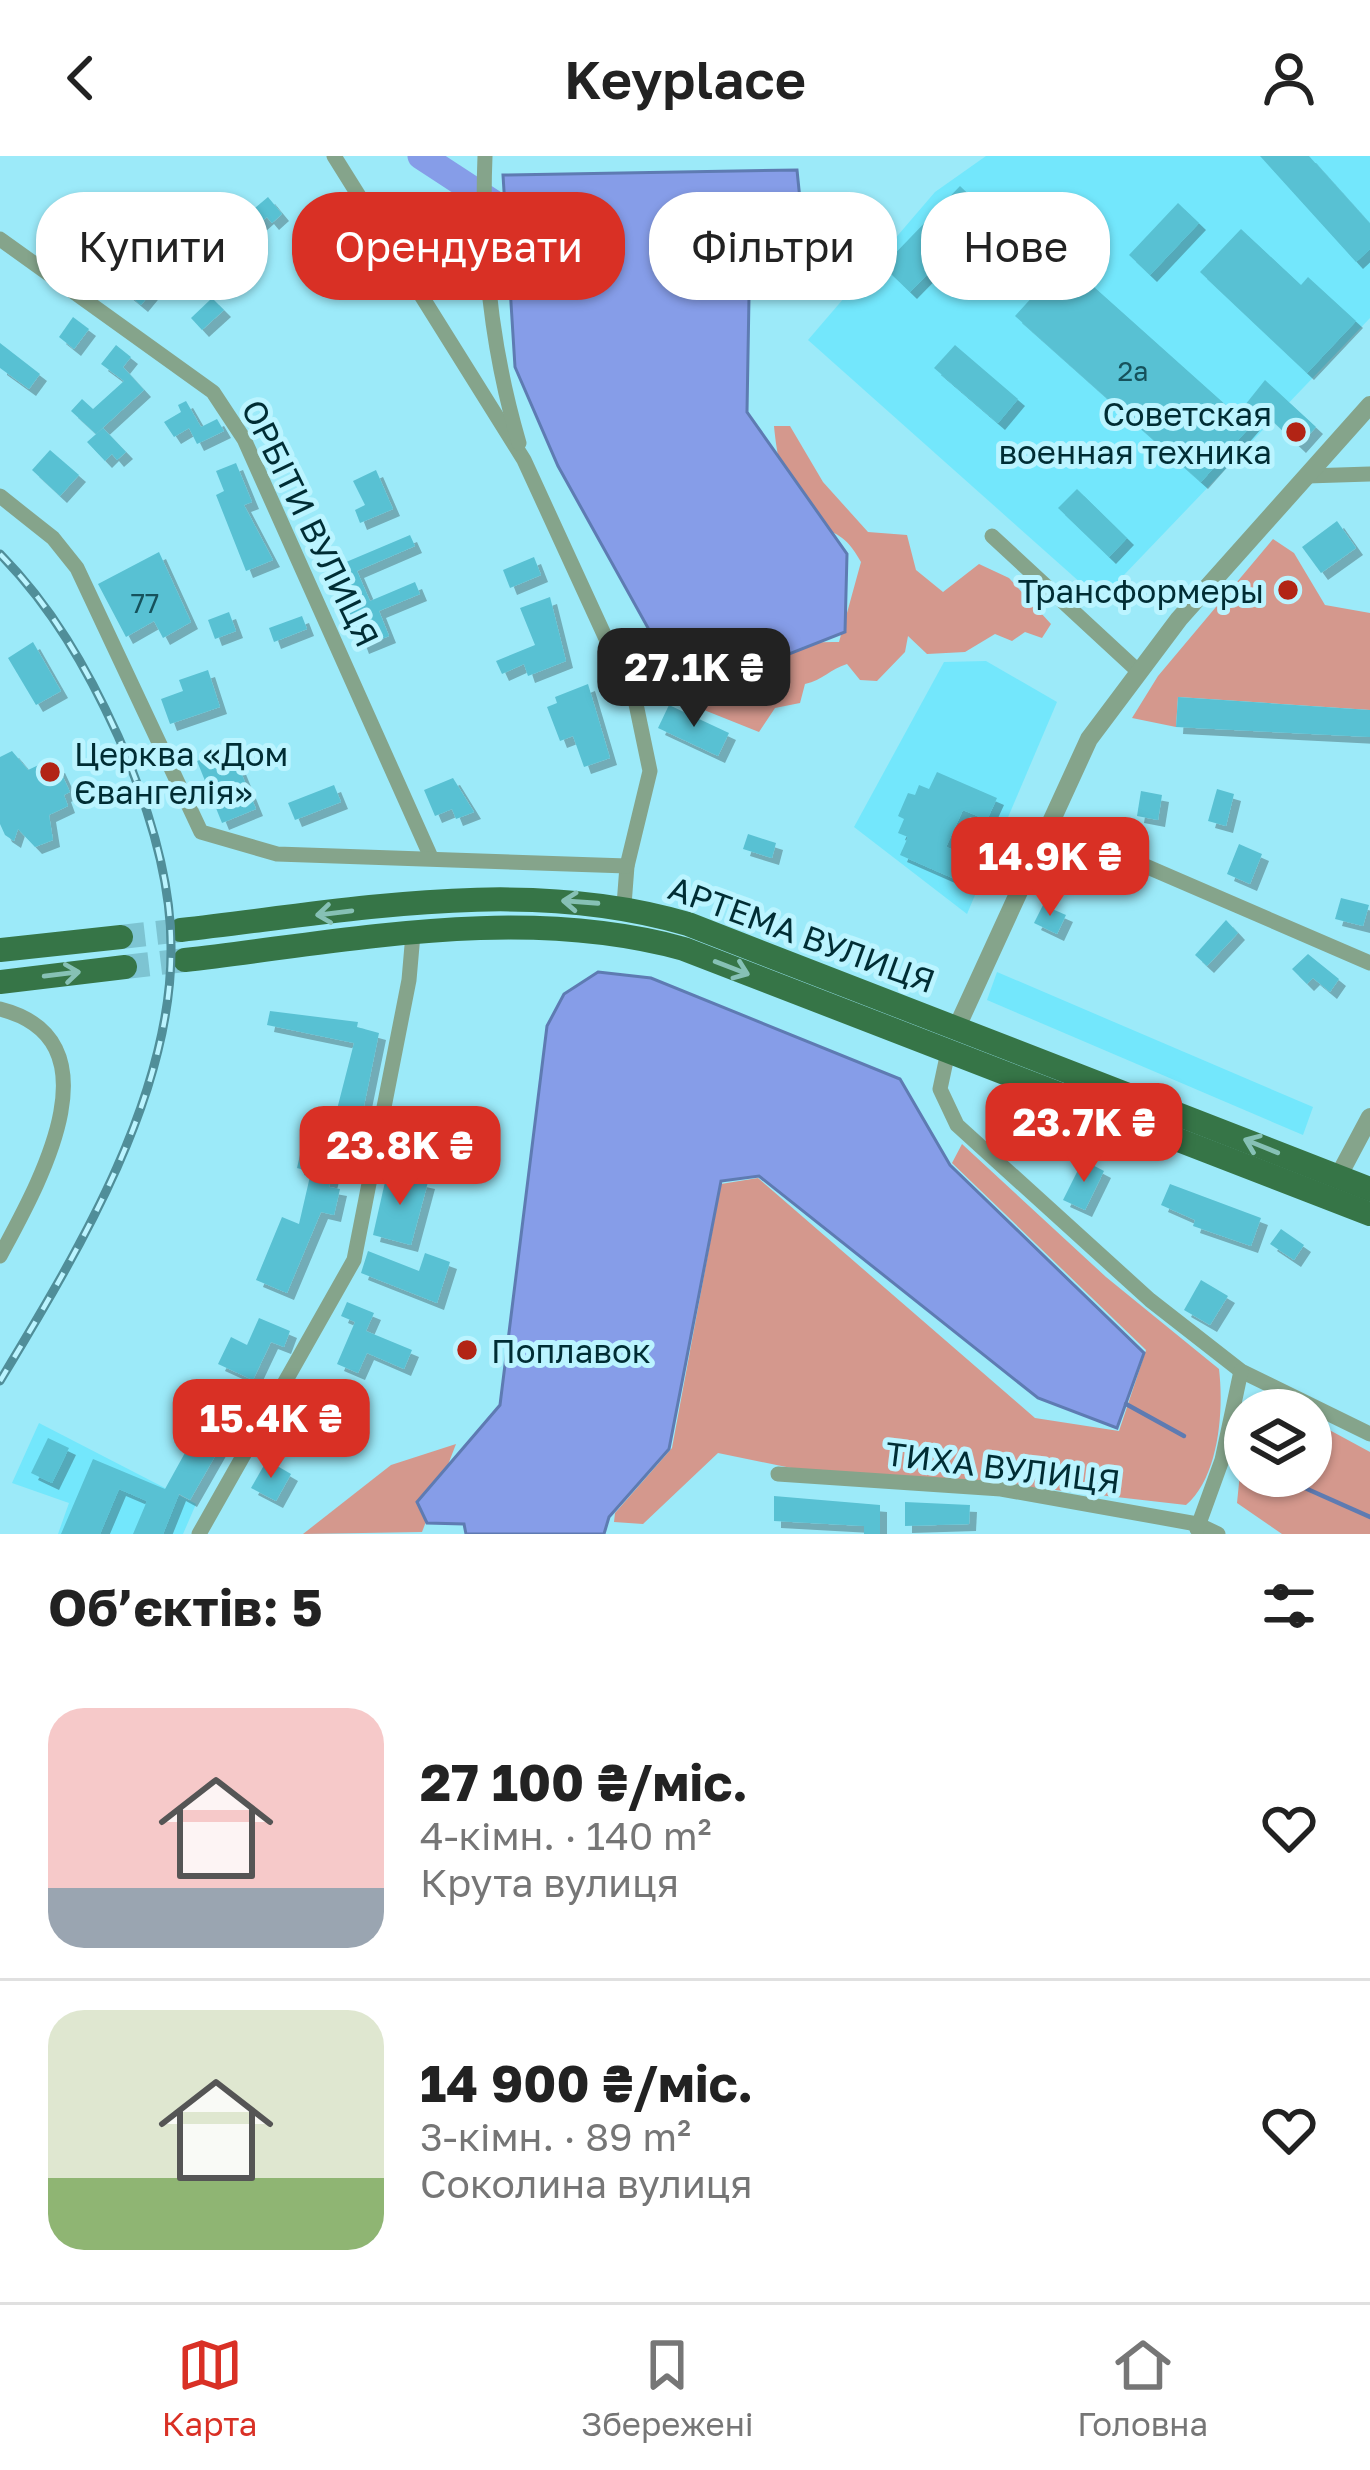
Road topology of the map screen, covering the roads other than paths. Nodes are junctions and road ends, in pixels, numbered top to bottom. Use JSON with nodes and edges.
{"nodes":[{"id":1,"x":334,"y":156,"type":"edge"},
{"id":2,"x":485,"y":156,"type":"edge"},
{"id":3,"x":0,"y":239,"type":"edge"},
{"id":4,"x":1370,"y":405,"type":"edge"},
{"id":5,"x":524,"y":460,"type":"junction"},
{"id":6,"x":1370,"y":474,"type":"edge"},
{"id":7,"x":1307,"y":476,"type":"junction"},
{"id":8,"x":0,"y":496,"type":"edge"},
{"id":9,"x":992,"y":536,"type":"dead end"},
{"id":10,"x":1139,"y":672,"type":"junction"},
{"id":11,"x":1048,"y":824,"type":"junction"},
{"id":12,"x":430,"y":855,"type":"junction"},
{"id":13,"x":626,"y":866,"type":"junction"},
{"id":14,"x":624,"y":904,"type":"junction"},
{"id":15,"x":181,"y":930,"type":"tunnel mouth"},
{"id":16,"x":412,"y":934,"type":"junction"},
{"id":17,"x":121,"y":938,"type":"tunnel mouth"},
{"id":18,"x":0,"y":950,"type":"edge"},
{"id":19,"x":185,"y":960,"type":"tunnel mouth"},
{"id":20,"x":1370,"y":963,"type":"edge"},
{"id":21,"x":125,"y":967,"type":"tunnel mouth"},
{"id":22,"x":0,"y":982,"type":"edge"},
{"id":23,"x":0,"y":1009,"type":"edge"},
{"id":24,"x":953,"y":1039,"type":"junction"},
{"id":25,"x":1370,"y":1118,"type":"edge"},
{"id":26,"x":1338,"y":1177,"type":"junction"},
{"id":27,"x":1370,"y":1189,"type":"edge"},
{"id":28,"x":1370,"y":1214,"type":"edge"},
{"id":29,"x":0,"y":1256,"type":"edge"},
{"id":30,"x":1241,"y":1371,"type":"junction"},
{"id":31,"x":1370,"y":1434,"type":"edge"},
{"id":32,"x":778,"y":1474,"type":"dead end"},
{"id":33,"x":1197,"y":1529,"type":"edge"},
{"id":34,"x":199,"y":1534,"type":"edge"},
{"id":35,"x":1218,"y":1534,"type":"edge"}],
"edges":[{"from":1,"to":5,"type":"street"},
{"from":2,"to":5,"type":"street"},
{"from":3,"to":12,"type":"street","name":"ОРБІТИ ВУЛИЦЯ"},
{"from":4,"to":7,"type":"street"},
{"from":5,"to":13,"type":"street"},
{"from":6,"to":7,"type":"street"},
{"from":7,"to":10,"type":"street"},
{"from":8,"to":12,"type":"street"},
{"from":9,"to":10,"type":"street"},
{"from":10,"to":11,"type":"street"},
{"from":11,"to":20,"type":"street"},
{"from":11,"to":24,"type":"street"},
{"from":12,"to":13,"type":"street"},
{"from":13,"to":14,"type":"street"},
{"from":14,"to":15,"type":"main road","name":"АРТЕМА ВУЛИЦЯ","one_way":true},
{"from":14,"to":24,"type":"main road","name":"АРТЕМА ВУЛИЦЯ"},
{"from":16,"to":19,"type":"main road","name":"АРТЕМА ВУЛИЦЯ"},
{"from":16,"to":24,"type":"main road","name":"АРТЕМА ВУЛИЦЯ","one_way":true},
{"from":16,"to":34,"type":"street"},
{"from":17,"to":18,"type":"main road"},
{"from":22,"to":21,"type":"main road","one_way":true},
{"from":23,"to":29,"type":"street"},
{"from":26,"to":24,"type":"main road","name":"АРТЕМА ВУЛИЦЯ","one_way":true},
{"from":24,"to":28,"type":"main road","name":"АРТЕМА ВУЛИЦЯ"},
{"from":24,"to":30,"type":"street"},
{"from":25,"to":26,"type":"street"},
{"from":26,"to":27,"type":"main road","name":"АРТЕМА ВУЛИЦЯ"},
{"from":30,"to":31,"type":"street"},
{"from":30,"to":33,"type":"street"},
{"from":32,"to":33,"type":"street","name":"ТИХА ВУЛИЦЯ"},
{"from":33,"to":35,"type":"street","name":"ТИХА ВУЛИЦЯ"}]}
